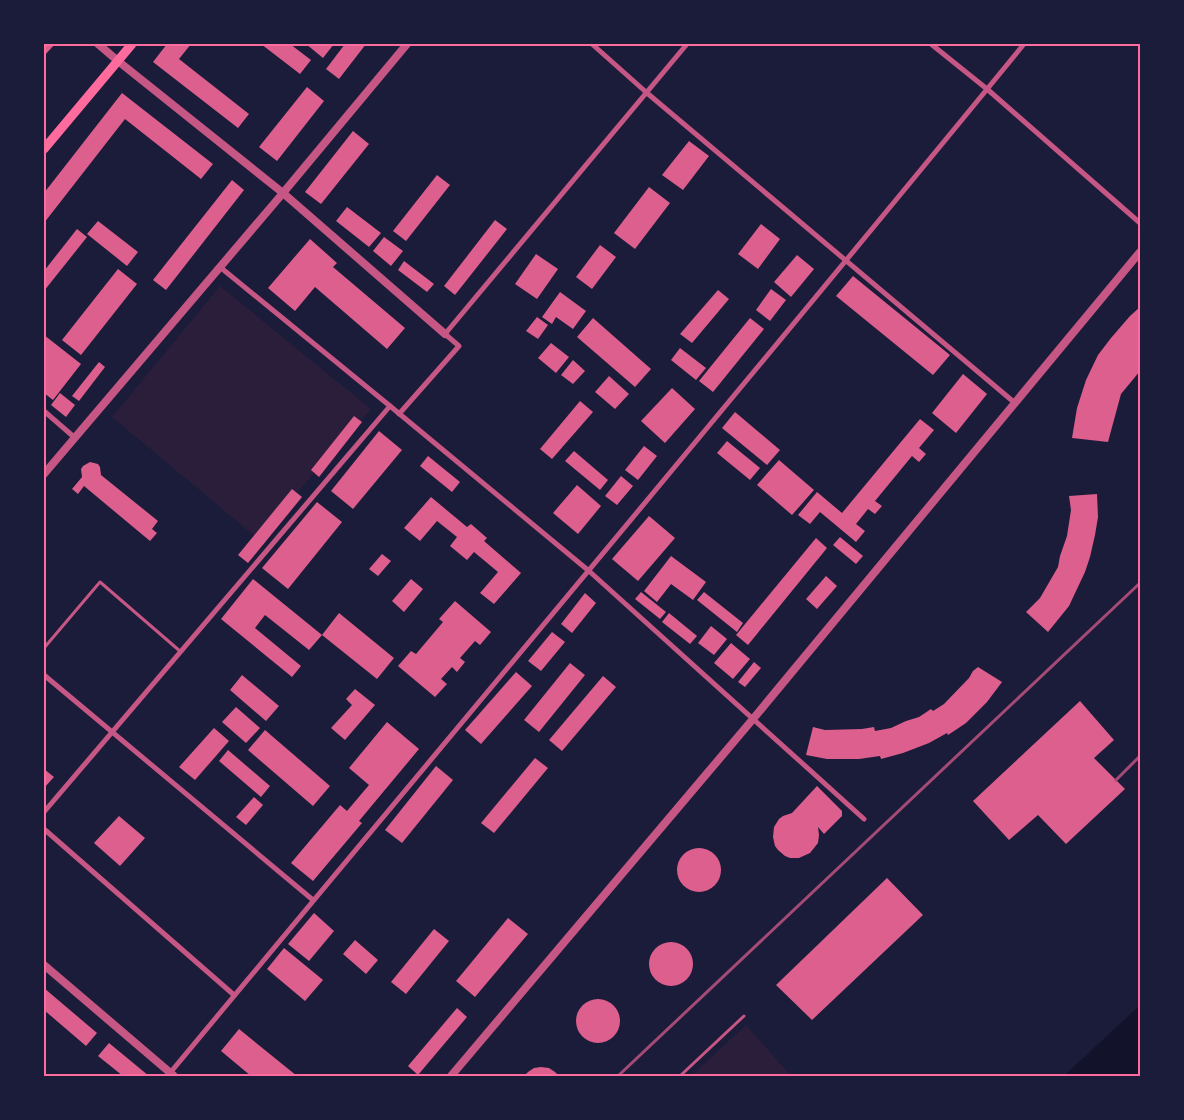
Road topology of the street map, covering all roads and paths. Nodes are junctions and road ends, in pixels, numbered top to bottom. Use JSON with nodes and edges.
{"nodes":[{"id":1,"x":98,"y":44,"type":"edge"},
{"id":2,"x":132,"y":44,"type":"edge"},
{"id":3,"x":407,"y":44,"type":"edge"},
{"id":4,"x":592,"y":44,"type":"edge"},
{"id":5,"x":688,"y":44,"type":"edge"},
{"id":6,"x":931,"y":44,"type":"edge"},
{"id":7,"x":1024,"y":44,"type":"edge"},
{"id":8,"x":118,"y":61,"type":"junction"},
{"id":9,"x":987,"y":90,"type":"junction"},
{"id":10,"x":647,"y":93,"type":"junction"},
{"id":11,"x":44,"y":149,"type":"edge"},
{"id":12,"x":282,"y":193,"type":"junction"},
{"id":13,"x":1140,"y":223,"type":"edge"},
{"id":14,"x":1140,"y":252,"type":"edge"},
{"id":15,"x":845,"y":260,"type":"junction"},
{"id":16,"x":220,"y":267,"type":"junction"},
{"id":17,"x":445,"y":334,"type":"junction"},
{"id":18,"x":1015,"y":403,"type":"junction"},
{"id":19,"x":390,"y":406,"type":"junction"},
{"id":20,"x":44,"y":411,"type":"edge"},
{"id":21,"x":399,"y":414,"type":"junction"},
{"id":22,"x":74,"y":437,"type":"junction"},
{"id":23,"x":44,"y":474,"type":"edge"},
{"id":24,"x":589,"y":571,"type":"junction"},
{"id":25,"x":44,"y":648,"type":"edge"},
{"id":26,"x":180,"y":652,"type":"junction"},
{"id":27,"x":44,"y":676,"type":"edge"},
{"id":28,"x":753,"y":719,"type":"junction"},
{"id":29,"x":112,"y":732,"type":"junction"},
{"id":30,"x":44,"y":812,"type":"edge"},
{"id":31,"x":864,"y":819,"type":"dead end"},
{"id":32,"x":44,"y":829,"type":"edge"},
{"id":33,"x":314,"y":900,"type":"junction"},
{"id":34,"x":44,"y":965,"type":"edge"},
{"id":35,"x":234,"y":995,"type":"junction"},
{"id":36,"x":744,"y":1016,"type":"dead end"},
{"id":37,"x":172,"y":1075,"type":"edge"},
{"id":38,"x":450,"y":1076,"type":"edge"},
{"id":39,"x":680,"y":1076,"type":"edge"}],
"edges":[{"from":1,"to":8,"type":"street"},
{"from":2,"to":8,"type":"main road"},
{"from":3,"to":12,"type":"street"},
{"from":4,"to":10,"type":"street"},
{"from":5,"to":10,"type":"street"},
{"from":6,"to":9,"type":"street"},
{"from":7,"to":9,"type":"street"},
{"from":8,"to":11,"type":"main road"},
{"from":8,"to":12,"type":"street"},
{"from":9,"to":13,"type":"street"},
{"from":9,"to":15,"type":"street"},
{"from":10,"to":15,"type":"street"},
{"from":10,"to":17,"type":"street"},
{"from":12,"to":16,"type":"street"},
{"from":12,"to":17,"type":"street"},
{"from":14,"to":18,"type":"street"},
{"from":15,"to":18,"type":"street"},
{"from":15,"to":24,"type":"street"},
{"from":16,"to":19,"type":"street"},
{"from":16,"to":22,"type":"street"},
{"from":17,"to":21,"type":"street"},
{"from":18,"to":28,"type":"street"},
{"from":19,"to":21,"type":"street"},
{"from":19,"to":26,"type":"street"},
{"from":20,"to":22,"type":"street"},
{"from":21,"to":24,"type":"street"},
{"from":22,"to":23,"type":"street"},
{"from":24,"to":28,"type":"street"},
{"from":24,"to":33,"type":"street"},
{"from":25,"to":26,"type":"lane"},
{"from":26,"to":29,"type":"street"},
{"from":27,"to":29,"type":"street"},
{"from":28,"to":31,"type":"street"},
{"from":28,"to":38,"type":"street"},
{"from":29,"to":30,"type":"street"},
{"from":29,"to":33,"type":"street"},
{"from":32,"to":35,"type":"street"},
{"from":33,"to":35,"type":"street"},
{"from":34,"to":37,"type":"street"},
{"from":35,"to":37,"type":"street"},
{"from":36,"to":39,"type":"lane"}]}
